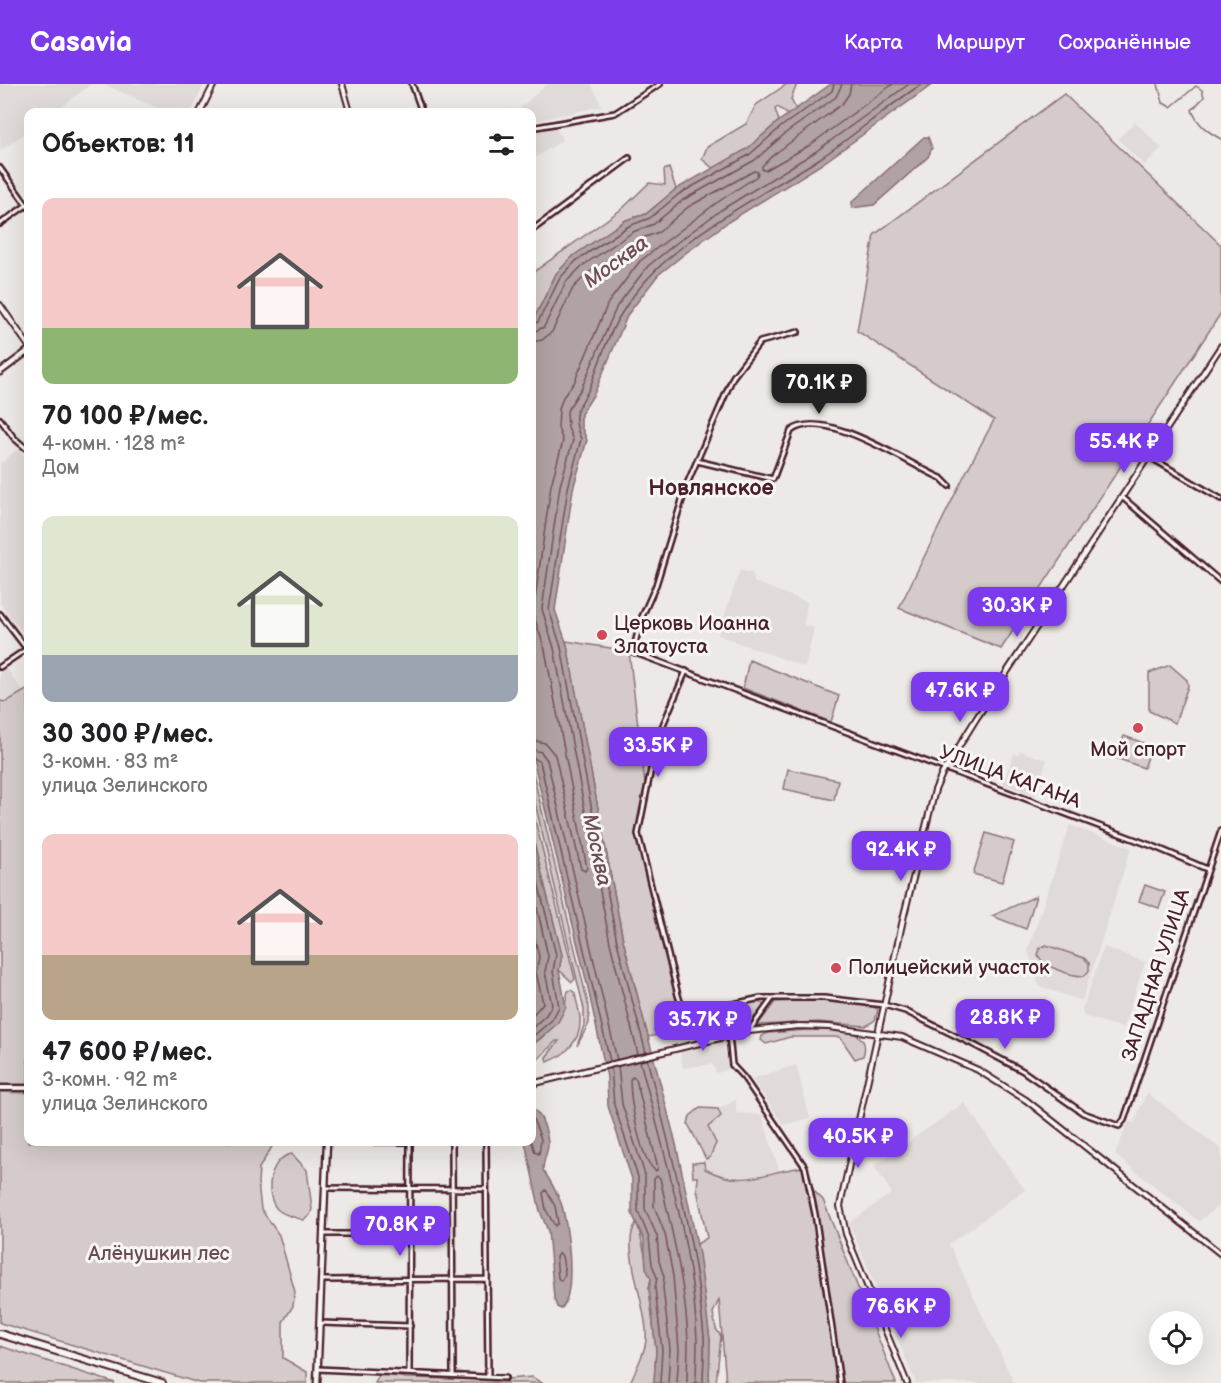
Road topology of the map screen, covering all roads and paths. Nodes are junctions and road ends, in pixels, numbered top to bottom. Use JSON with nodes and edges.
{"nodes":[{"id":1,"x":214,"y":84,"type":"edge"},
{"id":2,"x":342,"y":84,"type":"edge"},
{"id":3,"x":412,"y":84,"type":"edge"},
{"id":4,"x":660,"y":84,"type":"edge"},
{"id":5,"x":202,"y":108,"type":"edge"},
{"id":6,"x":349,"y":108,"type":"edge"},
{"id":7,"x":421,"y":108,"type":"edge"},
{"id":8,"x":536,"y":127,"type":"edge"},
{"id":9,"x":629,"y":158,"type":"dead end"},
{"id":10,"x":0,"y":168,"type":"edge"},
{"id":11,"x":24,"y":200,"type":"edge"},
{"id":12,"x":24,"y":208,"type":"edge"},
{"id":13,"x":0,"y":224,"type":"edge"},
{"id":14,"x":536,"y":227,"type":"edge"},
{"id":15,"x":0,"y":305,"type":"edge"},
{"id":16,"x":798,"y":332,"type":"dead end"},
{"id":17,"x":24,"y":339,"type":"edge"},
{"id":18,"x":1221,"y":346,"type":"edge"},
{"id":19,"x":24,"y":354,"type":"edge"},
{"id":20,"x":0,"y":372,"type":"edge"},
{"id":21,"x":0,"y":419,"type":"edge"},
{"id":22,"x":24,"y":447,"type":"edge"},
{"id":23,"x":1148,"y":456,"type":"junction"},
{"id":24,"x":697,"y":461,"type":"junction"},
{"id":25,"x":949,"y":486,"type":"dead end"},
{"id":26,"x":1122,"y":497,"type":"junction"},
{"id":27,"x":1221,"y":499,"type":"edge"},
{"id":28,"x":1221,"y":582,"type":"edge"},
{"id":29,"x":0,"y":614,"type":"edge"},
{"id":30,"x":24,"y":644,"type":"edge"},
{"id":31,"x":24,"y":650,"type":"edge"},
{"id":32,"x":0,"y":667,"type":"edge"},
{"id":33,"x":686,"y":671,"type":"junction"},
{"id":34,"x":945,"y":770,"type":"junction"},
{"id":35,"x":1221,"y":831,"type":"edge"},
{"id":36,"x":1207,"y":869,"type":"junction"},
{"id":37,"x":762,"y":998,"type":"junction"},
{"id":38,"x":772,"y":999,"type":"junction"},
{"id":39,"x":770,"y":1003,"type":"junction"},
{"id":40,"x":884,"y":1005,"type":"junction"},
{"id":41,"x":749,"y":1031,"type":"junction"},
{"id":42,"x":878,"y":1033,"type":"junction"},
{"id":43,"x":729,"y":1035,"type":"junction"},
{"id":44,"x":536,"y":1083,"type":"edge"},
{"id":45,"x":0,"y":1088,"type":"edge"},
{"id":46,"x":24,"y":1088,"type":"edge"},
{"id":47,"x":327,"y":1146,"type":"edge"},
{"id":48,"x":411,"y":1146,"type":"edge"},
{"id":49,"x":452,"y":1146,"type":"edge"},
{"id":50,"x":486,"y":1146,"type":"edge"},
{"id":51,"x":326,"y":1188,"type":"junction"},
{"id":52,"x":410,"y":1188,"type":"junction"},
{"id":53,"x":452,"y":1189,"type":"junction"},
{"id":54,"x":486,"y":1189,"type":"junction"},
{"id":55,"x":325,"y":1234,"type":"junction"},
{"id":56,"x":411,"y":1234,"type":"junction"},
{"id":57,"x":1221,"y":1254,"type":"edge"},
{"id":58,"x":410,"y":1278,"type":"junction"},
{"id":59,"x":451,"y":1279,"type":"junction"},
{"id":60,"x":486,"y":1279,"type":"junction"},
{"id":61,"x":322,"y":1280,"type":"junction"},
{"id":62,"x":321,"y":1323,"type":"junction"},
{"id":63,"x":410,"y":1326,"type":"junction"},
{"id":64,"x":0,"y":1334,"type":"edge"},
{"id":65,"x":318,"y":1369,"type":"junction"},
{"id":66,"x":409,"y":1373,"type":"junction"},
{"id":67,"x":453,"y":1375,"type":"junction"},
{"id":68,"x":488,"y":1377,"type":"junction"},
{"id":69,"x":505,"y":1378,"type":"dead end"},
{"id":70,"x":162,"y":1383,"type":"edge"},
{"id":71,"x":317,"y":1383,"type":"edge"},
{"id":72,"x":840,"y":1383,"type":"edge"},
{"id":73,"x":908,"y":1383,"type":"edge"}],
"edges":[{"from":1,"to":5,"type":"street"},
{"from":2,"to":6,"type":"street"},
{"from":3,"to":7,"type":"street"},
{"from":4,"to":8,"type":"street"},
{"from":9,"to":14,"type":"street"},
{"from":10,"to":11,"type":"street"},
{"from":12,"to":13,"type":"street"},
{"from":15,"to":17,"type":"street"},
{"from":16,"to":24,"type":"street"},
{"from":18,"to":23,"type":"street"},
{"from":19,"to":20,"type":"main road"},
{"from":21,"to":22,"type":"street"},
{"from":23,"to":26,"type":"street"},
{"from":23,"to":27,"type":"street"},
{"from":24,"to":25,"type":"street"},
{"from":24,"to":33,"type":"street","name":"УЛИЦА КАГАНА"},
{"from":26,"to":28,"type":"street"},
{"from":26,"to":34,"type":"street"},
{"from":29,"to":30,"type":"street"},
{"from":31,"to":32,"type":"street"},
{"from":33,"to":34,"type":"street","name":"УЛИЦА КАГАНА"},
{"from":33,"to":37,"type":"street"},
{"from":34,"to":36,"type":"street","name":"УЛИЦА КАГАНА"},
{"from":34,"to":40,"type":"street"},
{"from":35,"to":36,"type":"street","name":"ЗАПАДНАЯ УЛИЦА"},
{"from":36,"to":40,"type":"street","name":"ЗАПАДНАЯ УЛИЦА"},
{"from":37,"to":38,"type":"street"},
{"from":37,"to":39,"type":"street"},
{"from":38,"to":39,"type":"street"},
{"from":38,"to":40,"type":"street"},
{"from":39,"to":41,"type":"street"},
{"from":40,"to":42,"type":"street"},
{"from":41,"to":42,"type":"street"},
{"from":41,"to":43,"type":"street"},
{"from":42,"to":57,"type":"street"},
{"from":42,"to":73,"type":"street"},
{"from":43,"to":44,"type":"street"},
{"from":43,"to":72,"type":"street"},
{"from":45,"to":46,"type":"street"},
{"from":47,"to":51,"type":"main road"},
{"from":48,"to":52,"type":"street"},
{"from":49,"to":53,"type":"street"},
{"from":50,"to":54,"type":"street"},
{"from":51,"to":52,"type":"street"},
{"from":51,"to":55,"type":"main road"},
{"from":52,"to":53,"type":"street"},
{"from":52,"to":56,"type":"street"},
{"from":53,"to":54,"type":"street"},
{"from":53,"to":59,"type":"street"},
{"from":54,"to":60,"type":"street"},
{"from":55,"to":56,"type":"street"},
{"from":55,"to":61,"type":"main road"},
{"from":56,"to":58,"type":"street"},
{"from":58,"to":59,"type":"street"},
{"from":58,"to":61,"type":"street"},
{"from":58,"to":63,"type":"street"},
{"from":59,"to":60,"type":"street"},
{"from":59,"to":67,"type":"street"},
{"from":60,"to":68,"type":"street"},
{"from":61,"to":62,"type":"main road"},
{"from":62,"to":63,"type":"street"},
{"from":62,"to":65,"type":"main road"},
{"from":63,"to":66,"type":"street"},
{"from":64,"to":70,"type":"highway"},
{"from":65,"to":66,"type":"street"},
{"from":65,"to":71,"type":"main road"},
{"from":66,"to":67,"type":"street"},
{"from":67,"to":68,"type":"street"},
{"from":68,"to":69,"type":"street"}]}
